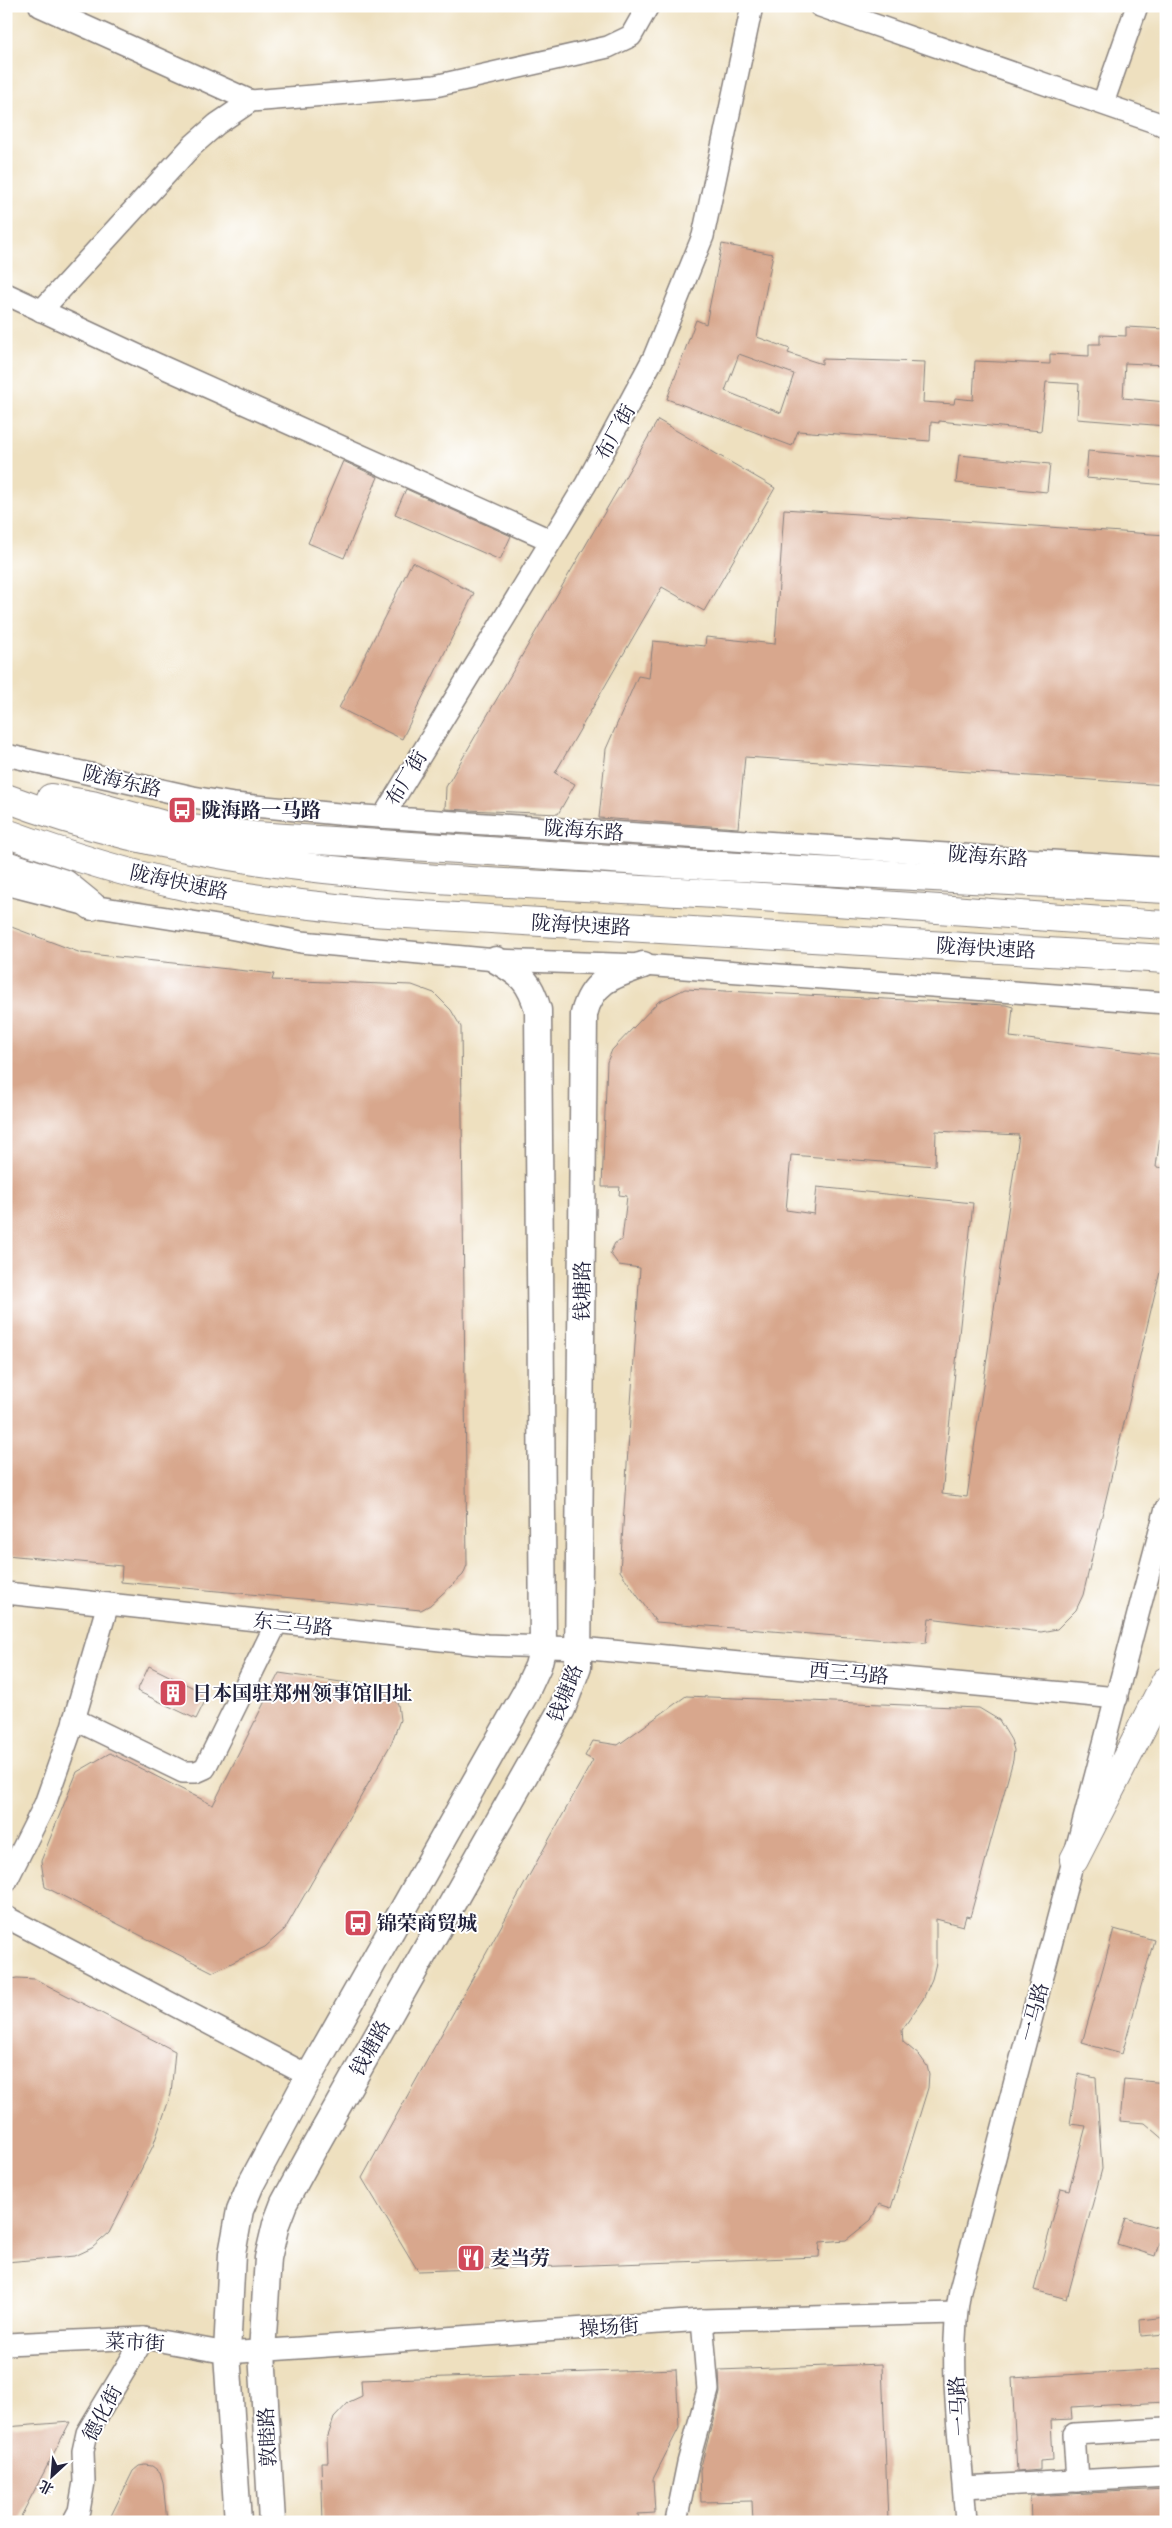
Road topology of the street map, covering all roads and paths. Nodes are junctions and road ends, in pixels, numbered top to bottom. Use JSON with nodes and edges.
{"nodes":[{"id":1,"x":40,"y":6,"type":"edge"},
{"id":2,"x":648,"y":6,"type":"edge"},
{"id":3,"x":752,"y":6,"type":"edge"},
{"id":4,"x":820,"y":6,"type":"edge"},
{"id":5,"x":1136,"y":6,"type":"edge"},
{"id":6,"x":252,"y":101,"type":"junction"},
{"id":7,"x":1103,"y":103,"type":"junction"},
{"id":8,"x":1166,"y":126,"type":"edge"},
{"id":9,"x":6,"y":294,"type":"edge"},
{"id":10,"x":41,"y":311,"type":"junction"},
{"id":11,"x":550,"y":540,"type":"junction"},
{"id":12,"x":6,"y":755,"type":"edge"},
{"id":13,"x":10,"y":799,"type":"edge"},
{"id":14,"x":383,"y":817,"type":"junction"},
{"id":15,"x":6,"y":834,"type":"edge"},
{"id":16,"x":6,"y":865,"type":"edge"},
{"id":17,"x":1166,"y":872,"type":"edge"},
{"id":18,"x":6,"y":884,"type":"edge"},
{"id":19,"x":1166,"y":889,"type":"edge"},
{"id":20,"x":92,"y":906,"type":"junction"},
{"id":21,"x":1166,"y":925,"type":"edge"},
{"id":22,"x":1166,"y":959,"type":"edge"},
{"id":23,"x":496,"y":960,"type":"junction"},
{"id":24,"x":642,"y":965,"type":"junction"},
{"id":25,"x":1166,"y":1003,"type":"edge"},
{"id":26,"x":1166,"y":1508,"type":"edge"},
{"id":27,"x":6,"y":1593,"type":"edge"},
{"id":28,"x":108,"y":1604,"type":"junction"},
{"id":29,"x":277,"y":1622,"type":"junction"},
{"id":30,"x":543,"y":1646,"type":"junction"},
{"id":31,"x":580,"y":1648,"type":"junction"},
{"id":32,"x":1165,"y":1685,"type":"edge"},
{"id":33,"x":1117,"y":1698,"type":"junction"},
{"id":34,"x":74,"y":1719,"type":"junction"},
{"id":35,"x":1074,"y":1860,"type":"junction"},
{"id":36,"x":6,"y":1882,"type":"edge"},
{"id":37,"x":6,"y":1917,"type":"edge"},
{"id":38,"x":309,"y":2076,"type":"junction"},
{"id":39,"x":956,"y":2313,"type":"junction"},
{"id":40,"x":702,"y":2320,"type":"junction"},
{"id":41,"x":144,"y":2338,"type":"junction"},
{"id":42,"x":6,"y":2344,"type":"edge"},
{"id":43,"x":262,"y":2352,"type":"junction"},
{"id":44,"x":227,"y":2353,"type":"junction"},
{"id":45,"x":1166,"y":2428,"type":"edge"},
{"id":46,"x":1166,"y":2476,"type":"edge"},
{"id":47,"x":1077,"y":2481,"type":"junction"},
{"id":48,"x":964,"y":2487,"type":"junction"},
{"id":49,"x":73,"y":2522,"type":"edge"},
{"id":50,"x":238,"y":2522,"type":"edge"},
{"id":51,"x":272,"y":2522,"type":"edge"},
{"id":52,"x":676,"y":2522,"type":"edge"},
{"id":53,"x":966,"y":2522,"type":"edge"}],
"edges":[{"from":1,"to":6,"type":"street"},
{"from":2,"to":6,"type":"street"},
{"from":3,"to":11,"type":"street","name":"布厂街"},
{"from":4,"to":7,"type":"street"},
{"from":5,"to":7,"type":"street"},
{"from":6,"to":10,"type":"street"},
{"from":7,"to":8,"type":"street"},
{"from":9,"to":10,"type":"street"},
{"from":10,"to":11,"type":"street"},
{"from":11,"to":14,"type":"street","name":"布厂街"},
{"from":12,"to":14,"type":"street","name":"陇海东路"},
{"from":13,"to":19,"type":"highway"},
{"from":13,"to":21,"type":"highway","name":"陇海快速路"},
{"from":14,"to":17,"type":"street","name":"陇海东路"},
{"from":15,"to":22,"type":"highway","name":"陇海快速路"},
{"from":16,"to":20,"type":"highway"},
{"from":18,"to":20,"type":"street"},
{"from":20,"to":23,"type":"street"},
{"from":23,"to":24,"type":"street"},
{"from":23,"to":30,"type":"main road","name":"钱塘路"},
{"from":24,"to":25,"type":"street"},
{"from":24,"to":31,"type":"main road","name":"钱塘路"},
{"from":26,"to":33,"type":"street","name":"一马路"},
{"from":27,"to":28,"type":"street","name":"东三马路"},
{"from":28,"to":29,"type":"street","name":"东三马路"},
{"from":28,"to":34,"type":"street"},
{"from":29,"to":30,"type":"street","name":"东三马路"},
{"from":29,"to":34,"type":"street"},
{"from":30,"to":31,"type":"street","name":"东三马路"},
{"from":30,"to":38,"type":"main road","name":"钱塘路"},
{"from":31,"to":33,"type":"street","name":"西三马路"},
{"from":31,"to":43,"type":"main road","name":"钱塘路"},
{"from":32,"to":35,"type":"highway"},
{"from":33,"to":35,"type":"street","name":"一马路"},
{"from":34,"to":36,"type":"street"},
{"from":35,"to":39,"type":"street","name":"一马路"},
{"from":37,"to":38,"type":"street"},
{"from":38,"to":44,"type":"main road","name":"钱塘路"},
{"from":39,"to":40,"type":"street","name":"操场街"},
{"from":39,"to":48,"type":"street","name":"一马路"},
{"from":40,"to":43,"type":"street","name":"操场街"},
{"from":40,"to":52,"type":"street"},
{"from":41,"to":42,"type":"street","name":"菜市街"},
{"from":41,"to":44,"type":"street","name":"菜市街"},
{"from":41,"to":49,"type":"street","name":"德化街"},
{"from":43,"to":44,"type":"street","name":"菜市街"},
{"from":43,"to":51,"type":"main road","name":"敦睦路"},
{"from":44,"to":50,"type":"main road","name":"敦睦路"},
{"from":45,"to":47,"type":"street"},
{"from":46,"to":47,"type":"street"},
{"from":47,"to":48,"type":"street"},
{"from":48,"to":53,"type":"street","name":"一马路"}]}
